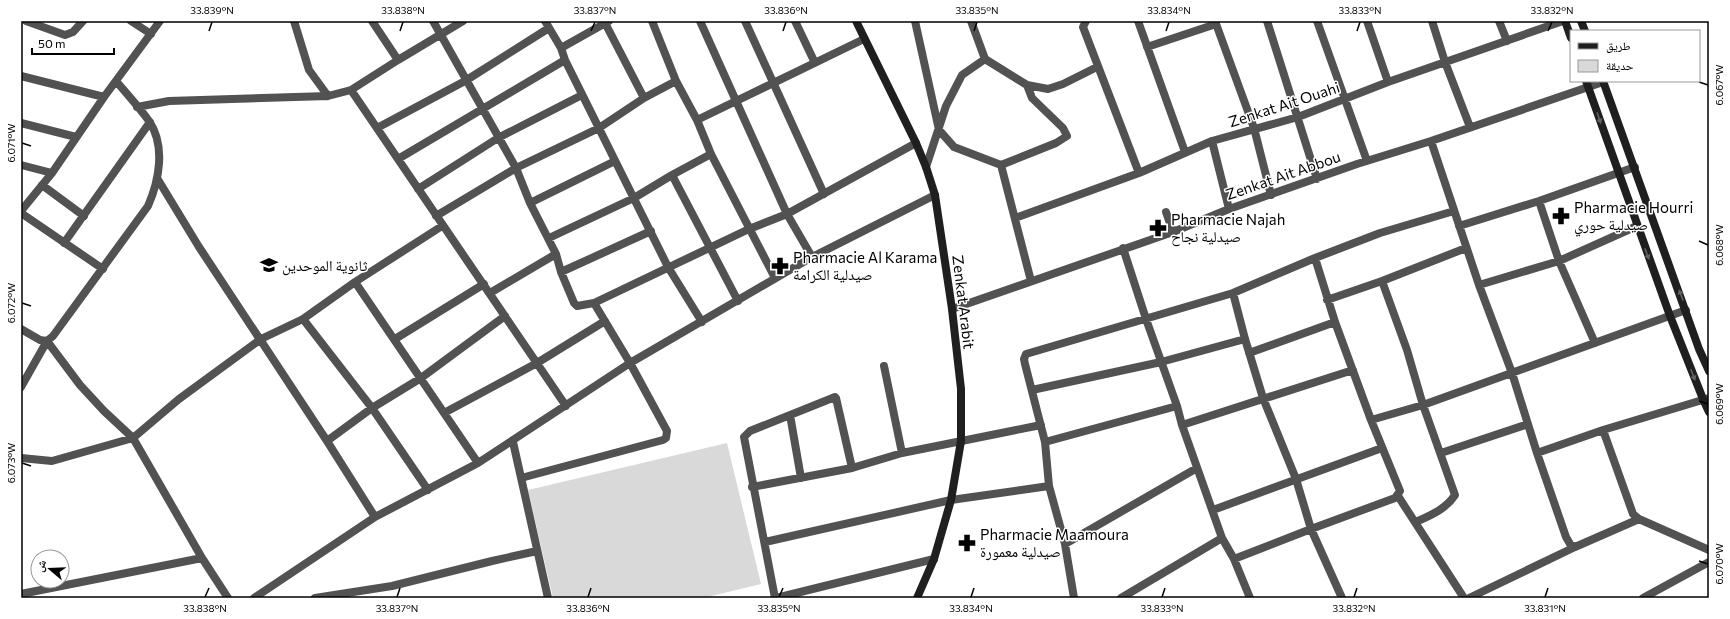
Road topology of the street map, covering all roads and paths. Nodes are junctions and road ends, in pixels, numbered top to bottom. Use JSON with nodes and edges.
{"nodes":[{"id":1,"x":28,"y":21,"type":"edge"},
{"id":2,"x":83,"y":21,"type":"edge"},
{"id":3,"x":131,"y":21,"type":"edge"},
{"id":4,"x":160,"y":21,"type":"edge"},
{"id":5,"x":294,"y":21,"type":"edge"},
{"id":6,"x":372,"y":21,"type":"edge"},
{"id":7,"x":433,"y":21,"type":"edge"},
{"id":8,"x":464,"y":21,"type":"edge"},
{"id":9,"x":652,"y":21,"type":"edge"},
{"id":10,"x":700,"y":21,"type":"edge"},
{"id":11,"x":745,"y":21,"type":"edge"},
{"id":12,"x":795,"y":21,"type":"edge"},
{"id":13,"x":856,"y":21,"type":"edge"},
{"id":14,"x":915,"y":21,"type":"edge"},
{"id":15,"x":971,"y":21,"type":"edge"},
{"id":16,"x":1086,"y":21,"type":"edge"},
{"id":17,"x":1138,"y":21,"type":"edge"},
{"id":18,"x":1267,"y":21,"type":"edge"},
{"id":19,"x":1317,"y":21,"type":"edge"},
{"id":20,"x":1367,"y":21,"type":"edge"},
{"id":21,"x":1432,"y":21,"type":"edge"},
{"id":22,"x":1499,"y":21,"type":"edge"},
{"id":23,"x":1564,"y":21,"type":"edge"},
{"id":24,"x":606,"y":22,"type":"edge"},
{"id":25,"x":1215,"y":22,"type":"edge"},
{"id":26,"x":547,"y":24,"type":"edge"},
{"id":27,"x":150,"y":34,"type":"junction"},
{"id":28,"x":440,"y":35,"type":"junction"},
{"id":29,"x":1570,"y":36,"type":"edge"},
{"id":30,"x":864,"y":39,"type":"junction"},
{"id":31,"x":1507,"y":40,"type":"junction"},
{"id":32,"x":1148,"y":47,"type":"junction"},
{"id":33,"x":561,"y":48,"type":"junction"},
{"id":34,"x":985,"y":59,"type":"junction"},
{"id":35,"x":398,"y":60,"type":"junction"},
{"id":36,"x":565,"y":60,"type":"junction"},
{"id":37,"x":815,"y":62,"type":"junction"},
{"id":38,"x":1446,"y":62,"type":"junction"},
{"id":39,"x":1097,"y":67,"type":"junction"},
{"id":40,"x":21,"y":76,"type":"edge"},
{"id":41,"x":116,"y":81,"type":"junction"},
{"id":42,"x":465,"y":81,"type":"junction"},
{"id":43,"x":676,"y":81,"type":"junction"},
{"id":44,"x":773,"y":82,"type":"junction"},
{"id":45,"x":1388,"y":82,"type":"junction"},
{"id":46,"x":1598,"y":82,"type":"edge"},
{"id":47,"x":1603,"y":82,"type":"edge"},
{"id":48,"x":1587,"y":84,"type":"edge"},
{"id":49,"x":1027,"y":85,"type":"junction"},
{"id":50,"x":351,"y":90,"type":"junction"},
{"id":51,"x":582,"y":95,"type":"junction"},
{"id":52,"x":328,"y":96,"type":"junction"},
{"id":53,"x":104,"y":97,"type":"junction"},
{"id":54,"x":644,"y":98,"type":"junction"},
{"id":55,"x":737,"y":100,"type":"junction"},
{"id":56,"x":1345,"y":100,"type":"junction"},
{"id":57,"x":137,"y":107,"type":"junction"},
{"id":58,"x":482,"y":110,"type":"junction"},
{"id":59,"x":1298,"y":117,"type":"junction"},
{"id":60,"x":697,"y":120,"type":"junction"},
{"id":61,"x":150,"y":122,"type":"junction"},
{"id":62,"x":21,"y":123,"type":"edge"},
{"id":63,"x":1470,"y":127,"type":"junction"},
{"id":64,"x":377,"y":128,"type":"junction"},
{"id":65,"x":599,"y":128,"type":"junction"},
{"id":66,"x":1254,"y":128,"type":"junction"},
{"id":67,"x":939,"y":130,"type":"junction"},
{"id":68,"x":76,"y":136,"type":"junction"},
{"id":69,"x":498,"y":138,"type":"junction"},
{"id":70,"x":1212,"y":141,"type":"junction"},
{"id":71,"x":1431,"y":141,"type":"junction"},
{"id":72,"x":916,"y":143,"type":"junction"},
{"id":73,"x":1185,"y":152,"type":"junction"},
{"id":74,"x":711,"y":154,"type":"junction"},
{"id":75,"x":398,"y":160,"type":"junction"},
{"id":76,"x":615,"y":161,"type":"junction"},
{"id":77,"x":1367,"y":161,"type":"junction"},
{"id":78,"x":21,"y":164,"type":"edge"},
{"id":79,"x":1001,"y":165,"type":"junction"},
{"id":80,"x":926,"y":167,"type":"junction"},
{"id":81,"x":1635,"y":167,"type":"junction"},
{"id":82,"x":516,"y":168,"type":"junction"},
{"id":83,"x":52,"y":173,"type":"junction"},
{"id":84,"x":1139,"y":173,"type":"junction"},
{"id":85,"x":1618,"y":173,"type":"junction"},
{"id":86,"x":672,"y":175,"type":"junction"},
{"id":87,"x":157,"y":178,"type":"junction"},
{"id":88,"x":1317,"y":179,"type":"junction"},
{"id":89,"x":42,"y":185,"type":"junction"},
{"id":90,"x":418,"y":189,"type":"junction"},
{"id":91,"x":824,"y":194,"type":"junction"},
{"id":92,"x":1271,"y":194,"type":"junction"},
{"id":93,"x":935,"y":195,"type":"junction"},
{"id":94,"x":634,"y":198,"type":"junction"},
{"id":95,"x":1539,"y":201,"type":"junction"},
{"id":96,"x":530,"y":203,"type":"junction"},
{"id":97,"x":1230,"y":209,"type":"junction"},
{"id":98,"x":22,"y":210,"type":"edge"},
{"id":99,"x":1454,"y":211,"type":"junction"},
{"id":100,"x":1166,"y":212,"type":"dead end"},
{"id":101,"x":787,"y":214,"type":"junction"},
{"id":102,"x":84,"y":216,"type":"junction"},
{"id":103,"x":436,"y":216,"type":"junction"},
{"id":104,"x":1014,"y":218,"type":"junction"},
{"id":105,"x":442,"y":226,"type":"junction"},
{"id":106,"x":1459,"y":226,"type":"junction"},
{"id":107,"x":1637,"y":226,"type":"junction"},
{"id":108,"x":749,"y":229,"type":"junction"},
{"id":109,"x":651,"y":232,"type":"junction"},
{"id":110,"x":1173,"y":232,"type":"junction"},
{"id":111,"x":549,"y":238,"type":"junction"},
{"id":112,"x":64,"y":243,"type":"junction"},
{"id":113,"x":710,"y":248,"type":"junction"},
{"id":114,"x":1123,"y":248,"type":"junction"},
{"id":115,"x":1466,"y":248,"type":"junction"},
{"id":116,"x":556,"y":254,"type":"junction"},
{"id":117,"x":812,"y":257,"type":"junction"},
{"id":118,"x":1315,"y":258,"type":"junction"},
{"id":119,"x":1559,"y":261,"type":"junction"},
{"id":120,"x":668,"y":267,"type":"junction"},
{"id":121,"x":102,"y":269,"type":"junction"},
{"id":122,"x":561,"y":272,"type":"junction"},
{"id":123,"x":774,"y":278,"type":"junction"},
{"id":124,"x":1031,"y":281,"type":"junction"},
{"id":125,"x":1382,"y":281,"type":"junction"},
{"id":126,"x":355,"y":282,"type":"junction"},
{"id":127,"x":484,"y":284,"type":"junction"},
{"id":128,"x":1479,"y":285,"type":"junction"},
{"id":129,"x":490,"y":293,"type":"junction"},
{"id":130,"x":1233,"y":293,"type":"junction"},
{"id":131,"x":1327,"y":300,"type":"junction"},
{"id":132,"x":738,"y":302,"type":"junction"},
{"id":133,"x":594,"y":303,"type":"junction"},
{"id":134,"x":952,"y":309,"type":"junction"},
{"id":135,"x":1686,"y":310,"type":"junction"},
{"id":136,"x":505,"y":316,"type":"junction"},
{"id":137,"x":1670,"y":316,"type":"junction"},
{"id":138,"x":303,"y":319,"type":"junction"},
{"id":139,"x":1146,"y":319,"type":"junction"},
{"id":140,"x":605,"y":321,"type":"junction"},
{"id":141,"x":702,"y":322,"type":"junction"},
{"id":142,"x":1335,"y":322,"type":"junction"},
{"id":143,"x":21,"y":329,"type":"edge"},
{"id":144,"x":261,"y":339,"type":"junction"},
{"id":145,"x":1245,"y":339,"type":"junction"},
{"id":146,"x":395,"y":340,"type":"junction"},
{"id":147,"x":47,"y":341,"type":"junction"},
{"id":148,"x":1595,"y":343,"type":"junction"},
{"id":149,"x":1249,"y":353,"type":"junction"},
{"id":150,"x":1161,"y":362,"type":"junction"},
{"id":151,"x":537,"y":363,"type":"junction"},
{"id":152,"x":630,"y":363,"type":"junction"},
{"id":153,"x":884,"y":366,"type":"dead end"},
{"id":154,"x":1353,"y":370,"type":"junction"},
{"id":155,"x":1709,"y":371,"type":"edge"},
{"id":156,"x":1512,"y":373,"type":"junction"},
{"id":157,"x":420,"y":378,"type":"junction"},
{"id":158,"x":21,"y":386,"type":"edge"},
{"id":159,"x":1032,"y":390,"type":"junction"},
{"id":160,"x":1263,"y":398,"type":"junction"},
{"id":161,"x":1706,"y":399,"type":"edge"},
{"id":162,"x":1423,"y":405,"type":"junction"},
{"id":163,"x":566,"y":406,"type":"junction"},
{"id":164,"x":1177,"y":406,"type":"junction"},
{"id":165,"x":372,"y":408,"type":"junction"},
{"id":166,"x":1709,"y":412,"type":"edge"},
{"id":167,"x":444,"y":413,"type":"junction"},
{"id":168,"x":790,"y":415,"type":"junction"},
{"id":169,"x":1371,"y":420,"type":"junction"},
{"id":170,"x":1528,"y":424,"type":"junction"},
{"id":171,"x":1041,"y":425,"type":"junction"},
{"id":172,"x":1182,"y":425,"type":"junction"},
{"id":173,"x":1603,"y":430,"type":"junction"},
{"id":174,"x":133,"y":438,"type":"junction"},
{"id":175,"x":327,"y":441,"type":"junction"},
{"id":176,"x":961,"y":441,"type":"junction"},
{"id":177,"x":513,"y":442,"type":"junction"},
{"id":178,"x":1045,"y":442,"type":"junction"},
{"id":179,"x":1382,"y":448,"type":"junction"},
{"id":180,"x":902,"y":453,"type":"junction"},
{"id":181,"x":1441,"y":453,"type":"junction"},
{"id":182,"x":1537,"y":453,"type":"junction"},
{"id":183,"x":21,"y":458,"type":"edge"},
{"id":184,"x":478,"y":463,"type":"junction"},
{"id":185,"x":852,"y":468,"type":"junction"},
{"id":186,"x":1197,"y":468,"type":"junction"},
{"id":187,"x":521,"y":478,"type":"junction"},
{"id":188,"x":801,"y":478,"type":"junction"},
{"id":189,"x":1296,"y":479,"type":"junction"},
{"id":190,"x":1049,"y":486,"type":"junction"},
{"id":191,"x":752,"y":487,"type":"junction"},
{"id":192,"x":428,"y":490,"type":"junction"},
{"id":193,"x":1398,"y":496,"type":"junction"},
{"id":194,"x":951,"y":500,"type":"junction"},
{"id":195,"x":1212,"y":510,"type":"junction"},
{"id":196,"x":374,"y":517,"type":"junction"},
{"id":197,"x":1638,"y":519,"type":"junction"},
{"id":198,"x":1416,"y":522,"type":"junction"},
{"id":199,"x":1310,"y":529,"type":"junction"},
{"id":200,"x":1222,"y":538,"type":"junction"},
{"id":201,"x":765,"y":542,"type":"junction"},
{"id":202,"x":1065,"y":544,"type":"junction"},
{"id":203,"x":1575,"y":547,"type":"junction"},
{"id":204,"x":1709,"y":550,"type":"edge"},
{"id":205,"x":538,"y":551,"type":"junction"},
{"id":206,"x":202,"y":558,"type":"junction"},
{"id":207,"x":934,"y":558,"type":"junction"},
{"id":208,"x":1234,"y":559,"type":"junction"},
{"id":209,"x":1709,"y":562,"type":"edge"},
{"id":210,"x":21,"y":594,"type":"edge"},
{"id":211,"x":228,"y":598,"type":"edge"},
{"id":212,"x":254,"y":598,"type":"edge"},
{"id":213,"x":315,"y":598,"type":"edge"},
{"id":214,"x":548,"y":598,"type":"edge"},
{"id":215,"x":776,"y":598,"type":"edge"},
{"id":216,"x":917,"y":598,"type":"edge"},
{"id":217,"x":1074,"y":598,"type":"edge"},
{"id":218,"x":1121,"y":598,"type":"edge"},
{"id":219,"x":1250,"y":598,"type":"edge"},
{"id":220,"x":1342,"y":598,"type":"edge"},
{"id":221,"x":1464,"y":598,"type":"edge"},
{"id":222,"x":1469,"y":598,"type":"edge"},
{"id":223,"x":1645,"y":598,"type":"edge"}],
"edges":[{"from":1,"to":2,"type":"street"},
{"from":3,"to":27,"type":"street"},
{"from":4,"to":27,"type":"street"},
{"from":5,"to":52,"type":"street"},
{"from":6,"to":35,"type":"street"},
{"from":7,"to":28,"type":"street"},
{"from":8,"to":28,"type":"street"},
{"from":9,"to":43,"type":"street"},
{"from":10,"to":55,"type":"street"},
{"from":11,"to":44,"type":"street"},
{"from":12,"to":37,"type":"street"},
{"from":13,"to":30,"type":"main road","name":"Zenkat Arabit"},
{"from":14,"to":67,"type":"street"},
{"from":15,"to":34,"type":"street"},
{"from":16,"to":39,"type":"street"},
{"from":17,"to":32,"type":"street"},
{"from":18,"to":59,"type":"street"},
{"from":19,"to":56,"type":"street"},
{"from":20,"to":45,"type":"street"},
{"from":21,"to":38,"type":"street"},
{"from":22,"to":31,"type":"street"},
{"from":23,"to":29,"type":"main road"},
{"from":23,"to":31,"type":"street","name":"Zenkat Ait Ouahi"},
{"from":24,"to":33,"type":"street"},
{"from":24,"to":54,"type":"street"},
{"from":25,"to":32,"type":"street"},
{"from":25,"to":66,"type":"street"},
{"from":26,"to":33,"type":"street"},
{"from":26,"to":42,"type":"street"},
{"from":27,"to":41,"type":"street"},
{"from":28,"to":35,"type":"street"},
{"from":28,"to":42,"type":"street"},
{"from":30,"to":37,"type":"street"},
{"from":30,"to":72,"type":"main road","name":"Zenkat Arabit"},
{"from":31,"to":38,"type":"street","name":"Zenkat Ait Ouahi"},
{"from":32,"to":73,"type":"street"},
{"from":33,"to":36,"type":"street"},
{"from":34,"to":49,"type":"street"},
{"from":34,"to":67,"type":"street"},
{"from":35,"to":50,"type":"street"},
{"from":36,"to":51,"type":"street"},
{"from":36,"to":58,"type":"street"},
{"from":37,"to":44,"type":"street"},
{"from":38,"to":45,"type":"street","name":"Zenkat Ait Ouahi"},
{"from":38,"to":63,"type":"street"},
{"from":39,"to":49,"type":"street"},
{"from":39,"to":84,"type":"street"},
{"from":40,"to":53,"type":"street"},
{"from":41,"to":53,"type":"street"},
{"from":41,"to":57,"type":"street"},
{"from":42,"to":58,"type":"street"},
{"from":42,"to":64,"type":"street"},
{"from":43,"to":54,"type":"street"},
{"from":43,"to":60,"type":"street"},
{"from":44,"to":55,"type":"street"},
{"from":44,"to":91,"type":"street"},
{"from":45,"to":56,"type":"street","name":"Zenkat Ait Ouahi"},
{"from":46,"to":48,"type":"street","name":"Zenkat Ait Abbou"},
{"from":47,"to":81,"type":"main road"},
{"from":48,"to":63,"type":"street","name":"Zenkat Ait Abbou"},
{"from":48,"to":85,"type":"main road","one_way":true},
{"from":49,"to":79,"type":"street"},
{"from":50,"to":52,"type":"street"},
{"from":50,"to":64,"type":"street"},
{"from":51,"to":65,"type":"street"},
{"from":51,"to":69,"type":"street"},
{"from":52,"to":57,"type":"street"},
{"from":53,"to":68,"type":"street"},
{"from":54,"to":65,"type":"street"},
{"from":55,"to":60,"type":"street"},
{"from":55,"to":101,"type":"street"},
{"from":56,"to":59,"type":"street","name":"Zenkat Ait Ouahi"},
{"from":56,"to":77,"type":"street"},
{"from":57,"to":61,"type":"street"},
{"from":58,"to":69,"type":"street"},
{"from":58,"to":75,"type":"street"},
{"from":59,"to":66,"type":"street","name":"Zenkat Ait Ouahi"},
{"from":59,"to":88,"type":"street"},
{"from":60,"to":74,"type":"street"},
{"from":61,"to":87,"type":"street"},
{"from":61,"to":102,"type":"street"},
{"from":62,"to":68,"type":"street"},
{"from":63,"to":71,"type":"street","name":"Zenkat Ait Abbou"},
{"from":64,"to":75,"type":"street"},
{"from":65,"to":76,"type":"street"},
{"from":65,"to":82,"type":"street"},
{"from":66,"to":70,"type":"street","name":"Zenkat Ait Ouahi"},
{"from":66,"to":92,"type":"street"},
{"from":67,"to":79,"type":"street"},
{"from":67,"to":80,"type":"street"},
{"from":68,"to":83,"type":"street"},
{"from":69,"to":82,"type":"street"},
{"from":69,"to":90,"type":"street"},
{"from":70,"to":73,"type":"street","name":"Zenkat Ait Ouahi"},
{"from":70,"to":97,"type":"street"},
{"from":71,"to":77,"type":"street","name":"Zenkat Ait Abbou"},
{"from":71,"to":99,"type":"street"},
{"from":72,"to":80,"type":"main road","name":"Zenkat Arabit"},
{"from":72,"to":91,"type":"street"},
{"from":73,"to":84,"type":"street","name":"Zenkat Ait Ouahi"},
{"from":74,"to":86,"type":"street"},
{"from":74,"to":108,"type":"street"},
{"from":75,"to":90,"type":"street"},
{"from":76,"to":94,"type":"street"},
{"from":76,"to":96,"type":"street"},
{"from":77,"to":88,"type":"street","name":"Zenkat Ait Abbou"},
{"from":78,"to":83,"type":"street"},
{"from":79,"to":104,"type":"street"},
{"from":80,"to":93,"type":"main road","name":"Zenkat Arabit"},
{"from":81,"to":85,"type":"street"},
{"from":135,"to":81,"type":"main road","one_way":true},
{"from":82,"to":96,"type":"street"},
{"from":82,"to":103,"type":"street"},
{"from":83,"to":89,"type":"street"},
{"from":84,"to":104,"type":"street","name":"Zenkat Ait Ouahi"},
{"from":85,"to":95,"type":"street"},
{"from":85,"to":107,"type":"main road"},
{"from":86,"to":94,"type":"street"},
{"from":86,"to":113,"type":"street"},
{"from":87,"to":121,"type":"street"},
{"from":87,"to":144,"type":"street"},
{"from":88,"to":92,"type":"street","name":"Zenkat Ait Abbou"},
{"from":89,"to":98,"type":"street"},
{"from":89,"to":102,"type":"street"},
{"from":90,"to":103,"type":"street"},
{"from":91,"to":101,"type":"street"},
{"from":92,"to":97,"type":"street","name":"Zenkat Ait Abbou"},
{"from":93,"to":117,"type":"street"},
{"from":93,"to":134,"type":"main road","name":"Zenkat Arabit"},
{"from":94,"to":109,"type":"street"},
{"from":94,"to":111,"type":"street"},
{"from":95,"to":106,"type":"street"},
{"from":95,"to":119,"type":"street"},
{"from":96,"to":111,"type":"street"},
{"from":97,"to":110,"type":"street","name":"Zenkat Ait Abbou"},
{"from":98,"to":112,"type":"street"},
{"from":99,"to":106,"type":"street"},
{"from":99,"to":118,"type":"street"},
{"from":100,"to":110,"type":"street"},
{"from":101,"to":108,"type":"street"},
{"from":101,"to":117,"type":"street"},
{"from":102,"to":112,"type":"street"},
{"from":103,"to":105,"type":"street"},
{"from":104,"to":124,"type":"street"},
{"from":105,"to":126,"type":"street"},
{"from":105,"to":127,"type":"street"},
{"from":106,"to":115,"type":"street"},
{"from":107,"to":119,"type":"street"},
{"from":107,"to":137,"type":"main road","one_way":true},
{"from":108,"to":113,"type":"street"},
{"from":108,"to":123,"type":"street"},
{"from":109,"to":120,"type":"street"},
{"from":109,"to":122,"type":"street"},
{"from":110,"to":114,"type":"street","name":"Zenkat Ait Abbou"},
{"from":111,"to":116,"type":"street"},
{"from":112,"to":121,"type":"street"},
{"from":113,"to":120,"type":"street"},
{"from":113,"to":132,"type":"street"},
{"from":114,"to":124,"type":"street","name":"Zenkat Ait Abbou"},
{"from":114,"to":139,"type":"street"},
{"from":115,"to":125,"type":"street"},
{"from":115,"to":128,"type":"street"},
{"from":116,"to":122,"type":"street"},
{"from":116,"to":129,"type":"street"},
{"from":117,"to":123,"type":"street"},
{"from":118,"to":130,"type":"street"},
{"from":118,"to":131,"type":"street"},
{"from":119,"to":128,"type":"street"},
{"from":119,"to":148,"type":"street"},
{"from":120,"to":133,"type":"street"},
{"from":120,"to":141,"type":"street"},
{"from":121,"to":147,"type":"street"},
{"from":122,"to":133,"type":"street"},
{"from":123,"to":132,"type":"street"},
{"from":124,"to":134,"type":"street","name":"Zenkat Ait Abbou"},
{"from":125,"to":131,"type":"street"},
{"from":125,"to":162,"type":"street"},
{"from":126,"to":138,"type":"street"},
{"from":126,"to":146,"type":"street"},
{"from":127,"to":129,"type":"street"},
{"from":127,"to":146,"type":"street"},
{"from":128,"to":156,"type":"street"},
{"from":129,"to":136,"type":"street"},
{"from":130,"to":139,"type":"street"},
{"from":130,"to":145,"type":"street"},
{"from":131,"to":142,"type":"street"},
{"from":132,"to":141,"type":"street"},
{"from":133,"to":140,"type":"street"},
{"from":134,"to":176,"type":"main road","name":"Zenkat Arabit"},
{"from":135,"to":137,"type":"street"},
{"from":135,"to":155,"type":"main road"},
{"from":136,"to":151,"type":"street"},
{"from":136,"to":157,"type":"street"},
{"from":137,"to":148,"type":"street"},
{"from":137,"to":161,"type":"main road","one_way":true},
{"from":138,"to":144,"type":"street"},
{"from":138,"to":165,"type":"street"},
{"from":139,"to":150,"type":"street"},
{"from":139,"to":159,"type":"street"},
{"from":140,"to":151,"type":"street"},
{"from":140,"to":152,"type":"street"},
{"from":141,"to":152,"type":"street"},
{"from":142,"to":149,"type":"street"},
{"from":142,"to":154,"type":"street"},
{"from":143,"to":147,"type":"street"},
{"from":144,"to":174,"type":"street"},
{"from":144,"to":175,"type":"street"},
{"from":145,"to":149,"type":"street"},
{"from":145,"to":150,"type":"street"},
{"from":146,"to":157,"type":"street"},
{"from":147,"to":158,"type":"street"},
{"from":147,"to":174,"type":"street"},
{"from":148,"to":156,"type":"street"},
{"from":149,"to":160,"type":"street"},
{"from":150,"to":159,"type":"street"},
{"from":150,"to":164,"type":"street"},
{"from":151,"to":163,"type":"street"},
{"from":151,"to":167,"type":"street"},
{"from":152,"to":163,"type":"street"},
{"from":152,"to":187,"type":"street"},
{"from":153,"to":180,"type":"street"},
{"from":154,"to":160,"type":"street"},
{"from":154,"to":169,"type":"street"},
{"from":156,"to":162,"type":"street"},
{"from":156,"to":170,"type":"street"},
{"from":157,"to":165,"type":"street"},
{"from":157,"to":167,"type":"street"},
{"from":159,"to":171,"type":"street"},
{"from":160,"to":172,"type":"street"},
{"from":160,"to":189,"type":"street"},
{"from":161,"to":166,"type":"main road"},
{"from":161,"to":173,"type":"street"},
{"from":162,"to":169,"type":"street"},
{"from":162,"to":181,"type":"street"},
{"from":163,"to":177,"type":"street"},
{"from":164,"to":172,"type":"street"},
{"from":164,"to":178,"type":"street"},
{"from":165,"to":175,"type":"street"},
{"from":165,"to":192,"type":"street"},
{"from":167,"to":184,"type":"street"},
{"from":168,"to":185,"type":"street"},
{"from":168,"to":188,"type":"street"},
{"from":168,"to":191,"type":"street"},
{"from":169,"to":179,"type":"street"},
{"from":170,"to":181,"type":"street"},
{"from":170,"to":182,"type":"street"},
{"from":171,"to":176,"type":"street"},
{"from":171,"to":178,"type":"street"},
{"from":172,"to":186,"type":"street"},
{"from":173,"to":182,"type":"street"},
{"from":173,"to":197,"type":"street"},
{"from":174,"to":183,"type":"street"},
{"from":174,"to":206,"type":"street"},
{"from":175,"to":196,"type":"street"},
{"from":176,"to":180,"type":"street"},
{"from":176,"to":194,"type":"main road","name":"Zenkat Arabit"},
{"from":177,"to":184,"type":"street"},
{"from":177,"to":187,"type":"street"},
{"from":178,"to":190,"type":"street"},
{"from":179,"to":189,"type":"street"},
{"from":179,"to":193,"type":"street"},
{"from":180,"to":185,"type":"street"},
{"from":181,"to":198,"type":"street"},
{"from":182,"to":203,"type":"street"},
{"from":184,"to":192,"type":"street"},
{"from":185,"to":188,"type":"street"},
{"from":186,"to":195,"type":"street"},
{"from":186,"to":202,"type":"street"},
{"from":187,"to":205,"type":"street"},
{"from":188,"to":191,"type":"street"},
{"from":189,"to":195,"type":"street"},
{"from":189,"to":199,"type":"street"},
{"from":190,"to":194,"type":"street"},
{"from":190,"to":202,"type":"street"},
{"from":191,"to":201,"type":"street"},
{"from":192,"to":196,"type":"street"},
{"from":193,"to":198,"type":"street"},
{"from":193,"to":199,"type":"street"},
{"from":194,"to":201,"type":"street"},
{"from":194,"to":207,"type":"main road","name":"Zenkat Arabit"},
{"from":195,"to":200,"type":"street"},
{"from":196,"to":212,"type":"street"},
{"from":197,"to":203,"type":"street"},
{"from":197,"to":204,"type":"street"},
{"from":198,"to":221,"type":"street"},
{"from":199,"to":208,"type":"street"},
{"from":199,"to":220,"type":"street"},
{"from":200,"to":208,"type":"street"},
{"from":200,"to":218,"type":"street"},
{"from":201,"to":215,"type":"street"},
{"from":202,"to":217,"type":"street"},
{"from":203,"to":222,"type":"street"},
{"from":205,"to":213,"type":"street"},
{"from":205,"to":214,"type":"street"},
{"from":206,"to":210,"type":"street"},
{"from":206,"to":211,"type":"street"},
{"from":207,"to":215,"type":"street"},
{"from":207,"to":216,"type":"main road","name":"Zenkat Arabit"},
{"from":208,"to":219,"type":"street"},
{"from":209,"to":223,"type":"street"}]}
